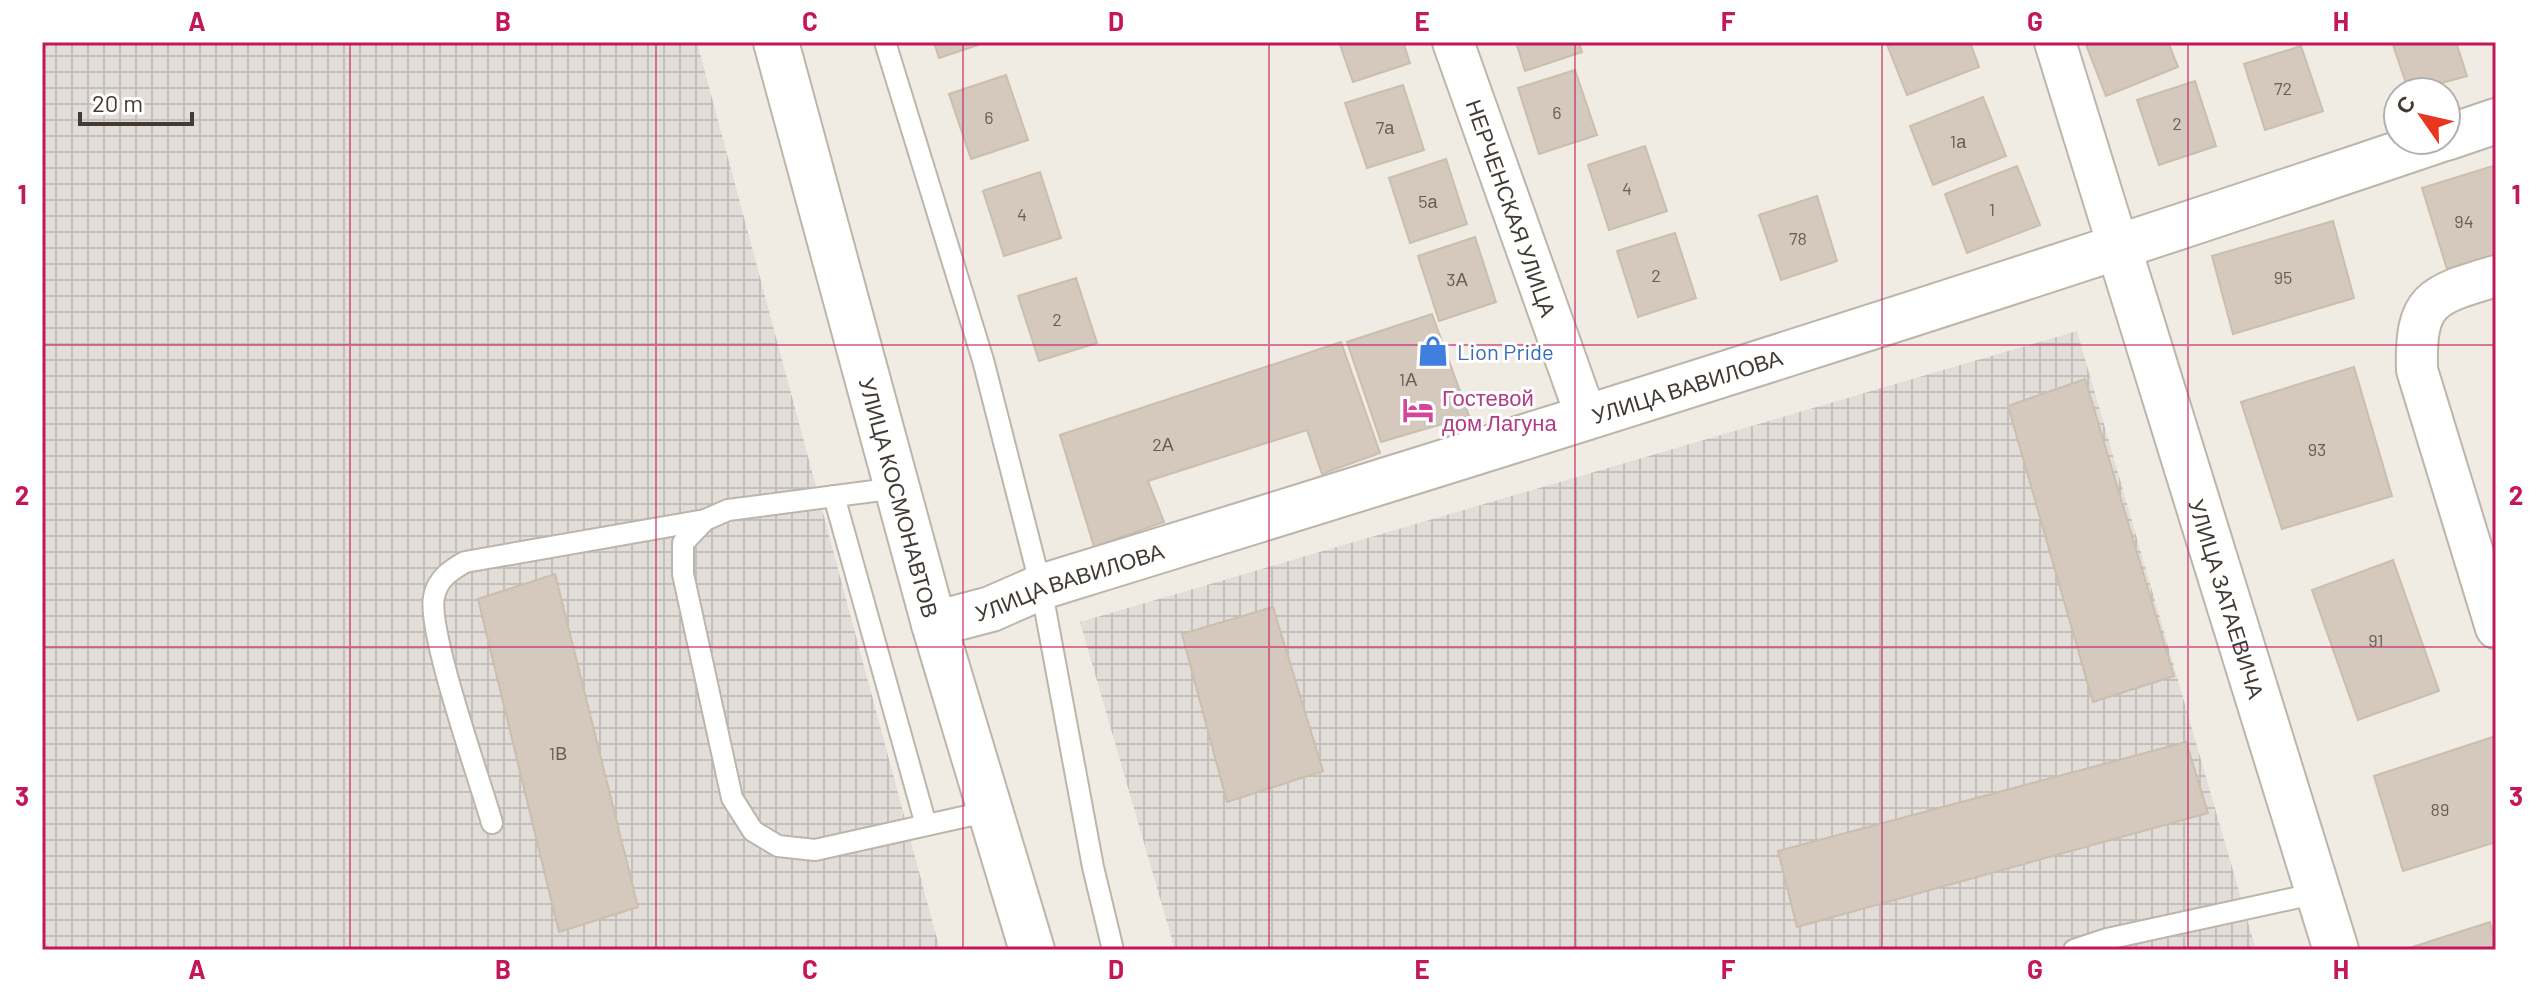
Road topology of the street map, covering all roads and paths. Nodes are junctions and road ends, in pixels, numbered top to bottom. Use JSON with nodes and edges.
{"nodes":[{"id":1,"x":776,"y":42,"type":"edge"},
{"id":2,"x":885,"y":42,"type":"edge"},
{"id":3,"x":1453,"y":42,"type":"edge"},
{"id":4,"x":2055,"y":42,"type":"edge"},
{"id":5,"x":2496,"y":121,"type":"edge"},
{"id":6,"x":2462,"y":133,"type":"edge"},
{"id":7,"x":2392,"y":156,"type":"edge"},
{"id":8,"x":2119,"y":249,"type":"junction"},
{"id":9,"x":2496,"y":276,"type":"edge"},
{"id":10,"x":1587,"y":419,"type":"junction"},
{"id":11,"x":897,"y":488,"type":"junction"},
{"id":12,"x":834,"y":496,"type":"junction"},
{"id":13,"x":705,"y":520,"type":"junction"},
{"id":14,"x":1041,"y":587,"type":"junction"},
{"id":15,"x":934,"y":624,"type":"junction"},
{"id":16,"x":2496,"y":628,"type":"edge"},
{"id":17,"x":990,"y":811,"type":"junction"},
{"id":18,"x":492,"y":823,"type":"dead end"},
{"id":19,"x":926,"y":825,"type":"junction"},
{"id":20,"x":2318,"y":893,"type":"junction"},
{"id":21,"x":1032,"y":950,"type":"edge"},
{"id":22,"x":1113,"y":950,"type":"edge"},
{"id":23,"x":2074,"y":950,"type":"edge"},
{"id":24,"x":2336,"y":950,"type":"edge"}],
"edges":[{"from":1,"to":11,"type":"street","name":"УЛИЦА КОСМОНАВТОВ"},
{"from":2,"to":14,"type":"lane"},
{"from":3,"to":10,"type":"street","name":"НЕРЧЕНСКАЯ УЛИЦА"},
{"from":4,"to":8,"type":"street"},
{"from":5,"to":6,"type":"street"},
{"from":7,"to":8,"type":"street","name":"УЛИЦА ВАВИЛОВА"},
{"from":8,"to":10,"type":"street","name":"УЛИЦА ВАВИЛОВА"},
{"from":8,"to":20,"type":"street","name":"УЛИЦА ЗАТАЕВИЧА"},
{"from":9,"to":16,"type":"street"},
{"from":10,"to":14,"type":"street","name":"УЛИЦА ВАВИЛОВА"},
{"from":11,"to":12,"type":"lane"},
{"from":11,"to":15,"type":"street","name":"УЛИЦА КОСМОНАВТОВ"},
{"from":12,"to":13,"type":"lane"},
{"from":12,"to":19,"type":"lane"},
{"from":13,"to":18,"type":"lane"},
{"from":13,"to":19,"type":"lane"},
{"from":14,"to":15,"type":"street","name":"УЛИЦА ВАВИЛОВА"},
{"from":14,"to":22,"type":"lane"},
{"from":15,"to":17,"type":"street","name":"УЛИЦА КОСМОНАВТОВ"},
{"from":17,"to":19,"type":"lane"},
{"from":17,"to":21,"type":"street","name":"УЛИЦА КОСМОНАВТОВ"},
{"from":20,"to":23,"type":"lane"},
{"from":20,"to":24,"type":"street","name":"УЛИЦА ЗАТАЕВИЧА"}]}
